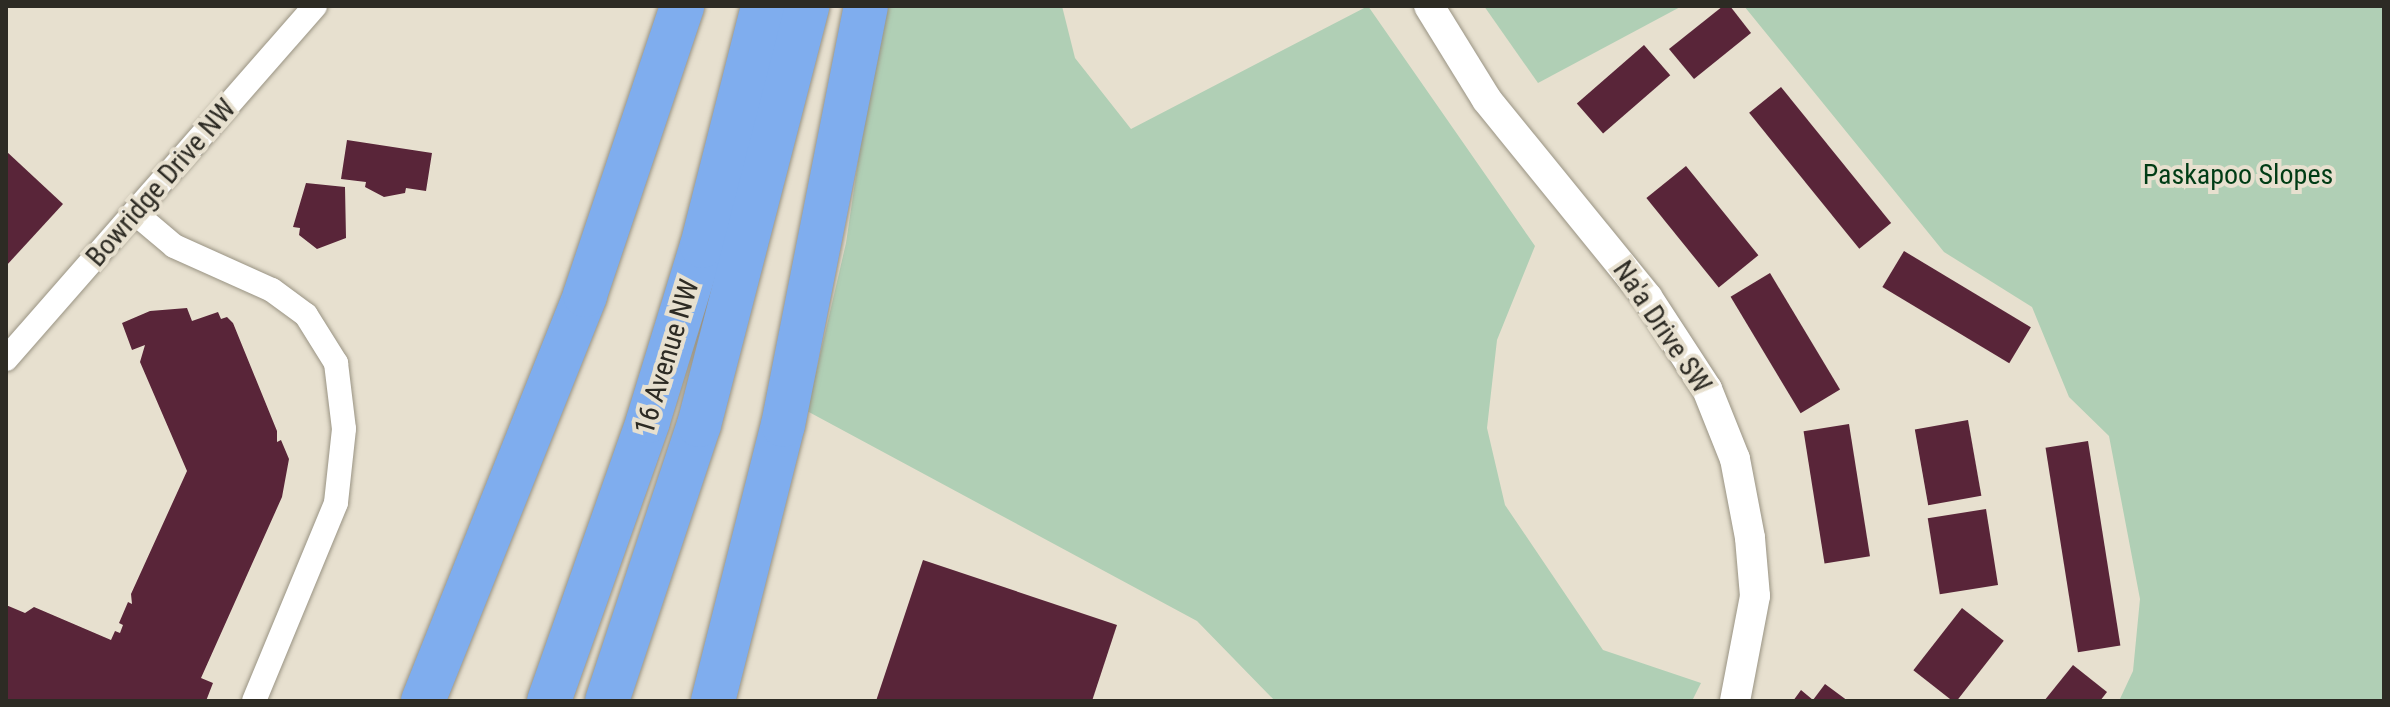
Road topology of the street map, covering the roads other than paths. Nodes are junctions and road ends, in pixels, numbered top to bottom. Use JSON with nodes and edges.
{"nodes":[{"id":1,"x":315,"y":6,"type":"edge"},
{"id":2,"x":682,"y":6,"type":"edge"},
{"id":3,"x":763,"y":6,"type":"edge"},
{"id":4,"x":807,"y":6,"type":"edge"},
{"id":5,"x":866,"y":6,"type":"edge"},
{"id":6,"x":1429,"y":6,"type":"edge"},
{"id":7,"x":135,"y":213,"type":"junction"},
{"id":8,"x":6,"y":359,"type":"edge"},
{"id":9,"x":254,"y":701,"type":"edge"},
{"id":10,"x":423,"y":701,"type":"edge"},
{"id":11,"x":549,"y":701,"type":"edge"},
{"id":12,"x":607,"y":701,"type":"edge"},
{"id":13,"x":713,"y":701,"type":"edge"},
{"id":14,"x":1735,"y":701,"type":"edge"}],
"edges":[{"from":1,"to":7,"type":"street","name":"Bowridge Drive NW"},
{"from":2,"to":10,"type":"highway"},
{"from":3,"to":11,"type":"highway","name":"16 Avenue NW"},
{"from":4,"to":12,"type":"highway","name":"16 Avenue NW"},
{"from":5,"to":13,"type":"highway"},
{"from":6,"to":14,"type":"street","name":"Na'a Drive SW"},
{"from":7,"to":8,"type":"street","name":"Bowridge Drive NW"},
{"from":7,"to":9,"type":"street"}]}
